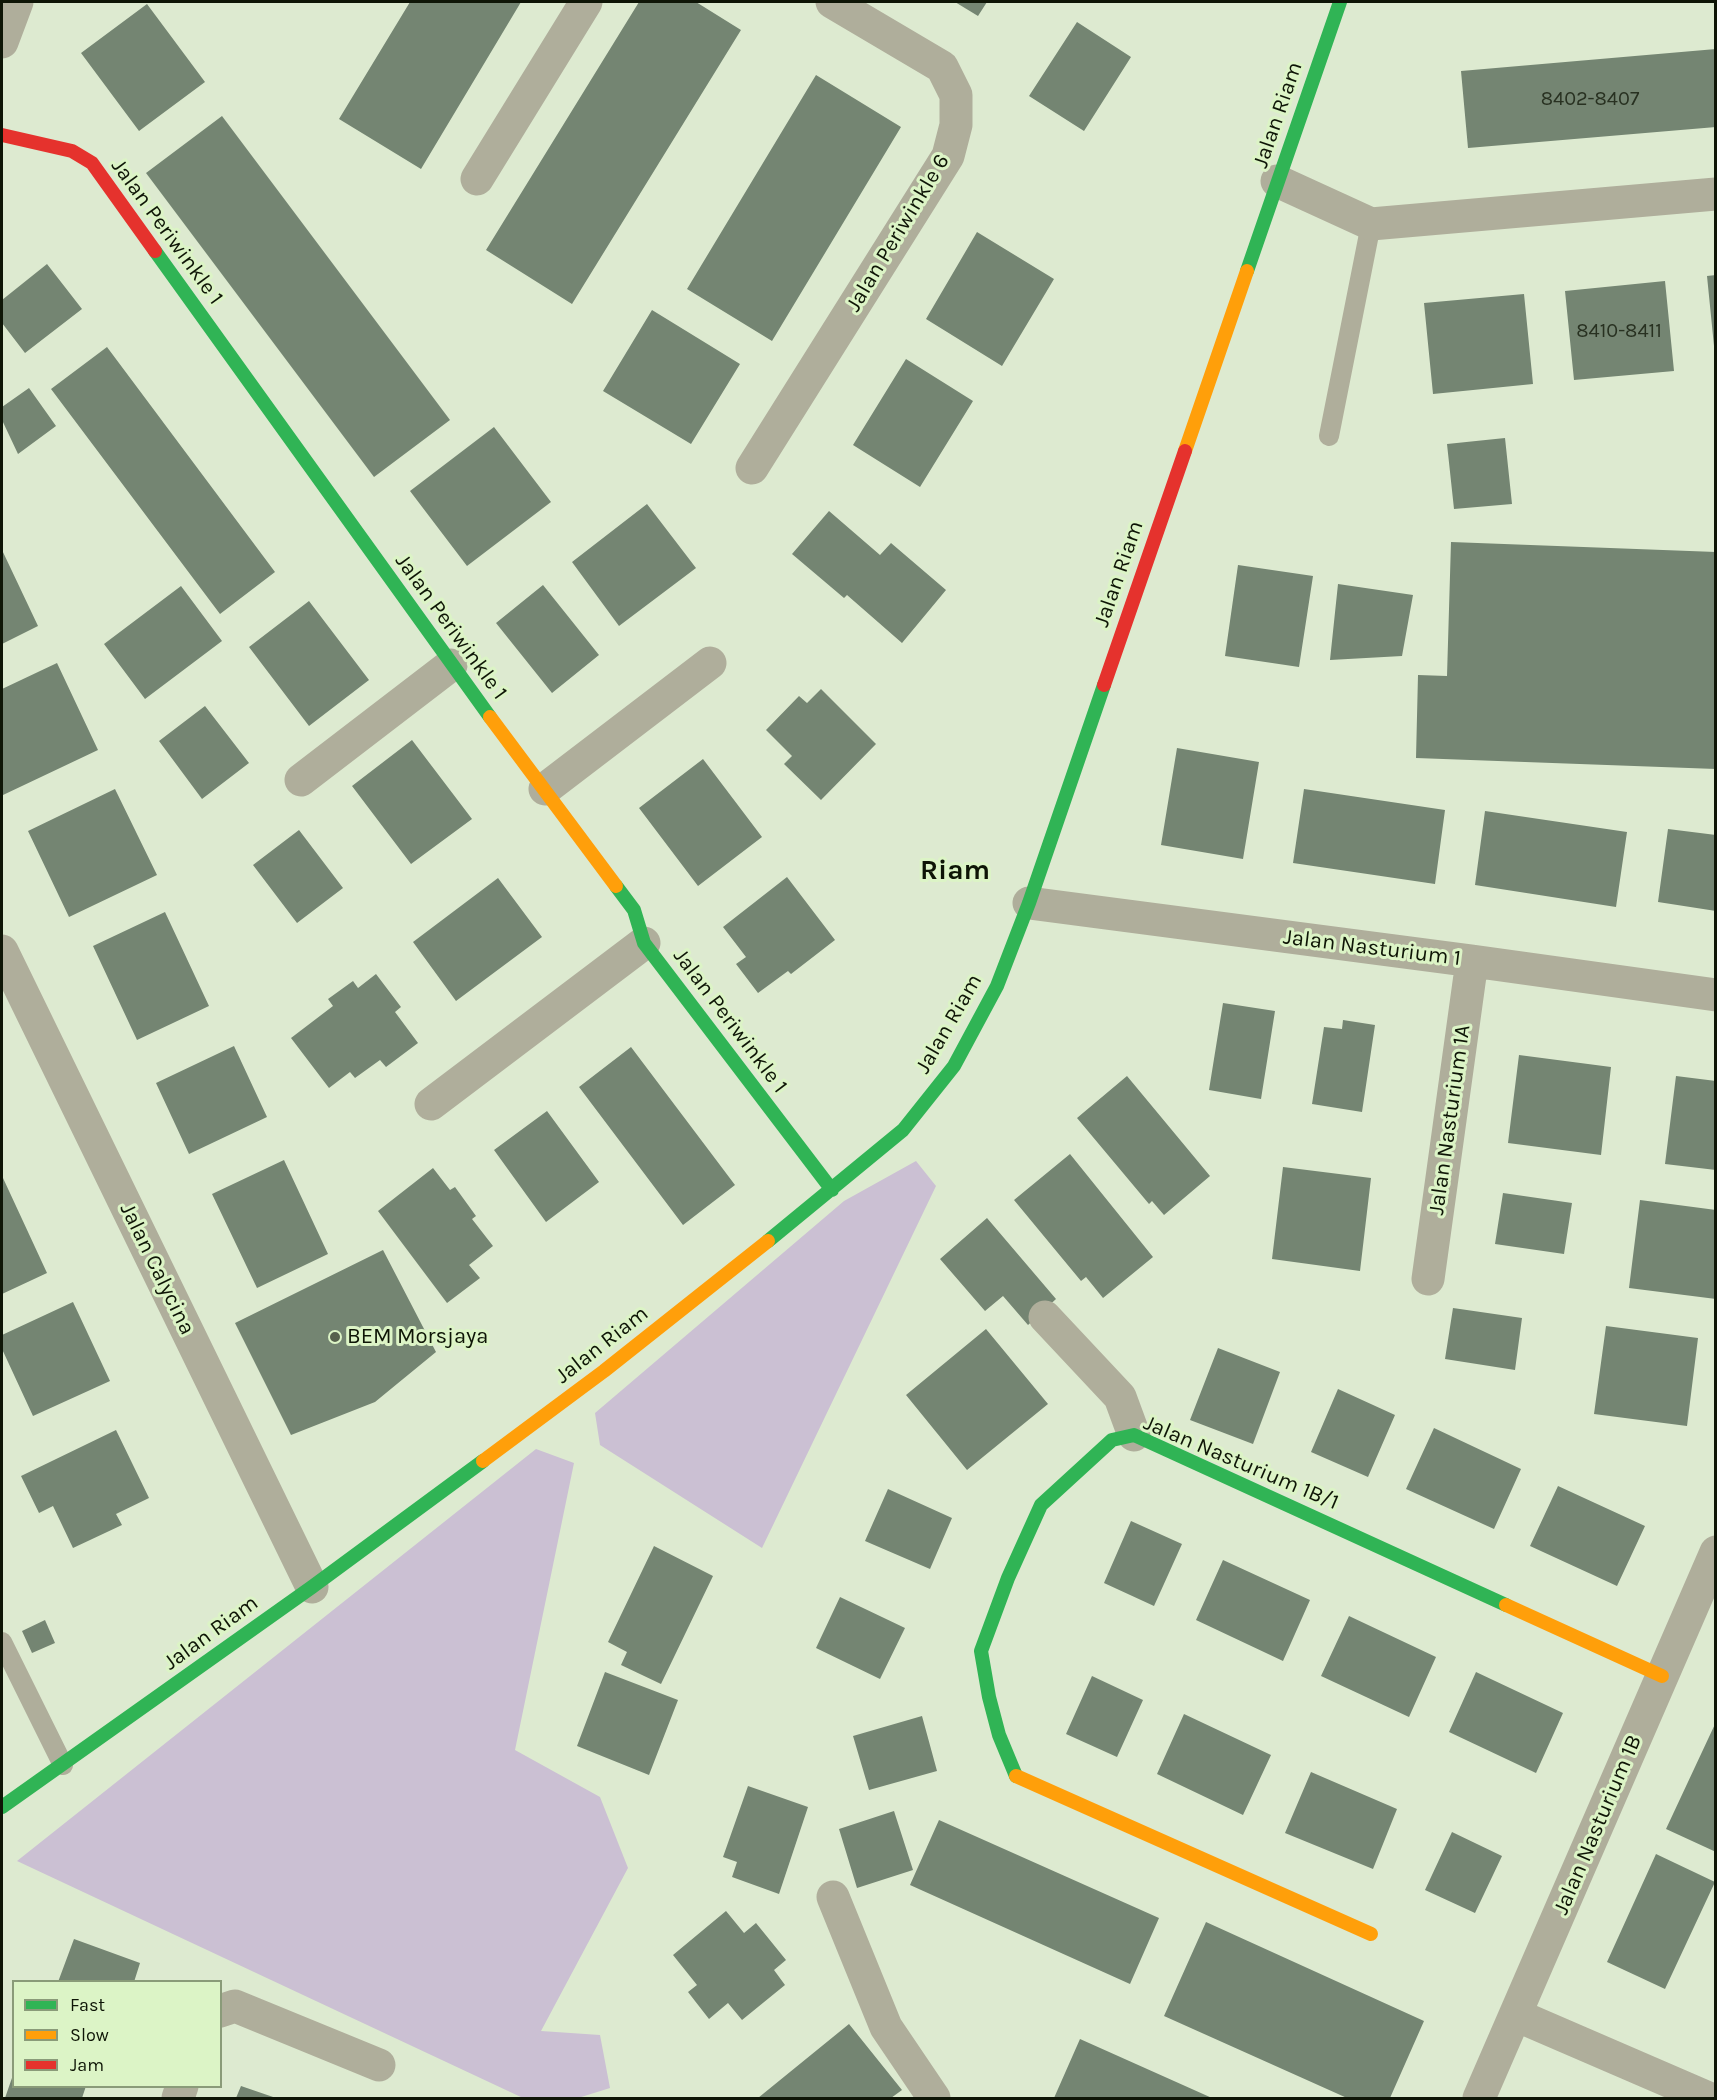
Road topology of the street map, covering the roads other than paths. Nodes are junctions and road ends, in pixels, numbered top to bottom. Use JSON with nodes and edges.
{"nodes":[{"id":1,"x":17,"y":2,"type":"edge"},
{"id":2,"x":586,"y":2,"type":"edge"},
{"id":3,"x":832,"y":2,"type":"edge"},
{"id":4,"x":1340,"y":2,"type":"edge"},
{"id":5,"x":2,"y":42,"type":"edge"},
{"id":6,"x":2,"y":135,"type":"edge"},
{"id":7,"x":477,"y":179,"type":"dead end"},
{"id":8,"x":1277,"y":181,"type":"junction"},
{"id":9,"x":1716,"y":194,"type":"edge"},
{"id":10,"x":1371,"y":224,"type":"junction"},
{"id":11,"x":1329,"y":436,"type":"dead end"},
{"id":12,"x":752,"y":468,"type":"dead end"},
{"id":13,"x":710,"y":663,"type":"dead end"},
{"id":14,"x":451,"y":665,"type":"junction"},
{"id":15,"x":301,"y":780,"type":"dead end"},
{"id":16,"x":545,"y":789,"type":"junction"},
{"id":17,"x":1029,"y":903,"type":"junction"},
{"id":18,"x":644,"y":943,"type":"junction"},
{"id":19,"x":2,"y":951,"type":"edge"},
{"id":20,"x":1473,"y":961,"type":"junction"},
{"id":21,"x":1716,"y":996,"type":"edge"},
{"id":22,"x":431,"y":1104,"type":"dead end"},
{"id":23,"x":832,"y":1190,"type":"junction"},
{"id":24,"x":1428,"y":1279,"type":"dead end"},
{"id":25,"x":1045,"y":1317,"type":"dead end"},
{"id":26,"x":1134,"y":1435,"type":"junction"},
{"id":27,"x":1716,"y":1552,"type":"edge"},
{"id":28,"x":312,"y":1587,"type":"junction"},
{"id":29,"x":2,"y":1642,"type":"edge"},
{"id":30,"x":1662,"y":1676,"type":"junction"},
{"id":31,"x":63,"y":1766,"type":"junction"},
{"id":32,"x":2,"y":1807,"type":"edge"},
{"id":33,"x":833,"y":1897,"type":"dead end"},
{"id":34,"x":1371,"y":1934,"type":"dead end"},
{"id":35,"x":222,"y":2010,"type":"edge"},
{"id":36,"x":1516,"y":2015,"type":"junction"},
{"id":37,"x":379,"y":2065,"type":"dead end"},
{"id":38,"x":934,"y":2098,"type":"edge"},
{"id":39,"x":1479,"y":2098,"type":"edge"},
{"id":40,"x":1708,"y":2098,"type":"edge"}],
"edges":[{"from":1,"to":5,"type":"street"},
{"from":2,"to":7,"type":"street"},
{"from":3,"to":12,"type":"street","name":"Jalan Periwinkle 6"},
{"from":4,"to":8,"type":"street","name":"Jalan Riam"},
{"from":6,"to":14,"type":"street","name":"Jalan Periwinkle 1"},
{"from":8,"to":10,"type":"street"},
{"from":8,"to":17,"type":"street","name":"Jalan Riam"},
{"from":9,"to":10,"type":"street"},
{"from":10,"to":11,"type":"lane"},
{"from":13,"to":16,"type":"street"},
{"from":14,"to":15,"type":"street"},
{"from":14,"to":16,"type":"street","name":"Jalan Periwinkle 1"},
{"from":16,"to":18,"type":"street","name":"Jalan Periwinkle 1"},
{"from":17,"to":20,"type":"street","name":"Jalan Nasturium 1"},
{"from":17,"to":23,"type":"street","name":"Jalan Riam"},
{"from":18,"to":22,"type":"street"},
{"from":18,"to":23,"type":"street","name":"Jalan Periwinkle 1"},
{"from":19,"to":28,"type":"street","name":"Jalan Calycina"},
{"from":20,"to":21,"type":"street","name":"Jalan Nasturium 1"},
{"from":20,"to":24,"type":"street","name":"Jalan Nasturium 1A"},
{"from":23,"to":28,"type":"street","name":"Jalan Riam"},
{"from":25,"to":26,"type":"street"},
{"from":26,"to":30,"type":"street","name":"Jalan Nasturium 1B/1"},
{"from":26,"to":34,"type":"street","name":"Jalan Nasturium 1B/1"},
{"from":27,"to":30,"type":"street","name":"Jalan Nasturium 1B"},
{"from":28,"to":31,"type":"street","name":"Jalan Riam"},
{"from":29,"to":31,"type":"lane"},
{"from":30,"to":36,"type":"street","name":"Jalan Nasturium 1B"},
{"from":31,"to":32,"type":"street","name":"Jalan Riam"},
{"from":33,"to":38,"type":"street"},
{"from":35,"to":37,"type":"street"},
{"from":36,"to":39,"type":"street","name":"Jalan Nasturium 1B"},
{"from":36,"to":40,"type":"street"}]}
